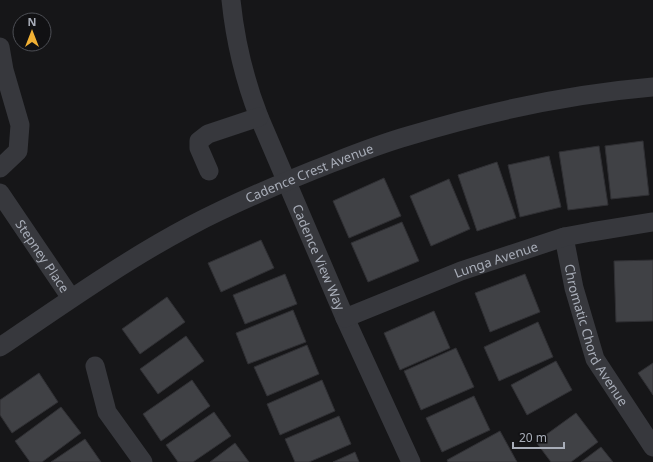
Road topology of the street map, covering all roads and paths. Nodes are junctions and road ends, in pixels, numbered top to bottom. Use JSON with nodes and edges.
{"nodes":[{"id":1,"x":231,"y":0,"type":"edge"},
{"id":2,"x":0,"y":47,"type":"edge"},
{"id":3,"x":653,"y":87,"type":"edge"},
{"id":4,"x":259,"y":117,"type":"junction"},
{"id":5,"x":0,"y":168,"type":"edge"},
{"id":6,"x":209,"y":171,"type":"dead end"},
{"id":7,"x":286,"y":182,"type":"junction"},
{"id":8,"x":0,"y":193,"type":"edge"},
{"id":9,"x":653,"y":222,"type":"edge"},
{"id":10,"x":564,"y":237,"type":"junction"},
{"id":11,"x":71,"y":298,"type":"junction"},
{"id":12,"x":345,"y":318,"type":"junction"},
{"id":13,"x":0,"y":347,"type":"edge"},
{"id":14,"x":95,"y":366,"type":"dead end"},
{"id":15,"x":653,"y":447,"type":"edge"},
{"id":16,"x":142,"y":462,"type":"edge"},
{"id":17,"x":411,"y":462,"type":"edge"}],
"edges":[{"from":1,"to":4,"type":"street","name":"Cadence View Way"},
{"from":2,"to":5,"type":"street"},
{"from":3,"to":7,"type":"street","name":"Cadence Crest Avenue"},
{"from":4,"to":6,"type":"street"},
{"from":4,"to":7,"type":"street","name":"Cadence View Way"},
{"from":7,"to":11,"type":"street","name":"Cadence Crest Avenue"},
{"from":7,"to":12,"type":"street","name":"Cadence View Way"},
{"from":8,"to":11,"type":"street","name":"Stepney Place"},
{"from":9,"to":10,"type":"street","name":"Lunga Avenue"},
{"from":10,"to":12,"type":"street","name":"Lunga Avenue"},
{"from":10,"to":15,"type":"street","name":"Chromatic Chord Avenue"},
{"from":11,"to":13,"type":"street","name":"Cadence Crest Avenue"},
{"from":12,"to":17,"type":"street","name":"Cadence View Way"},
{"from":14,"to":16,"type":"street"}]}
